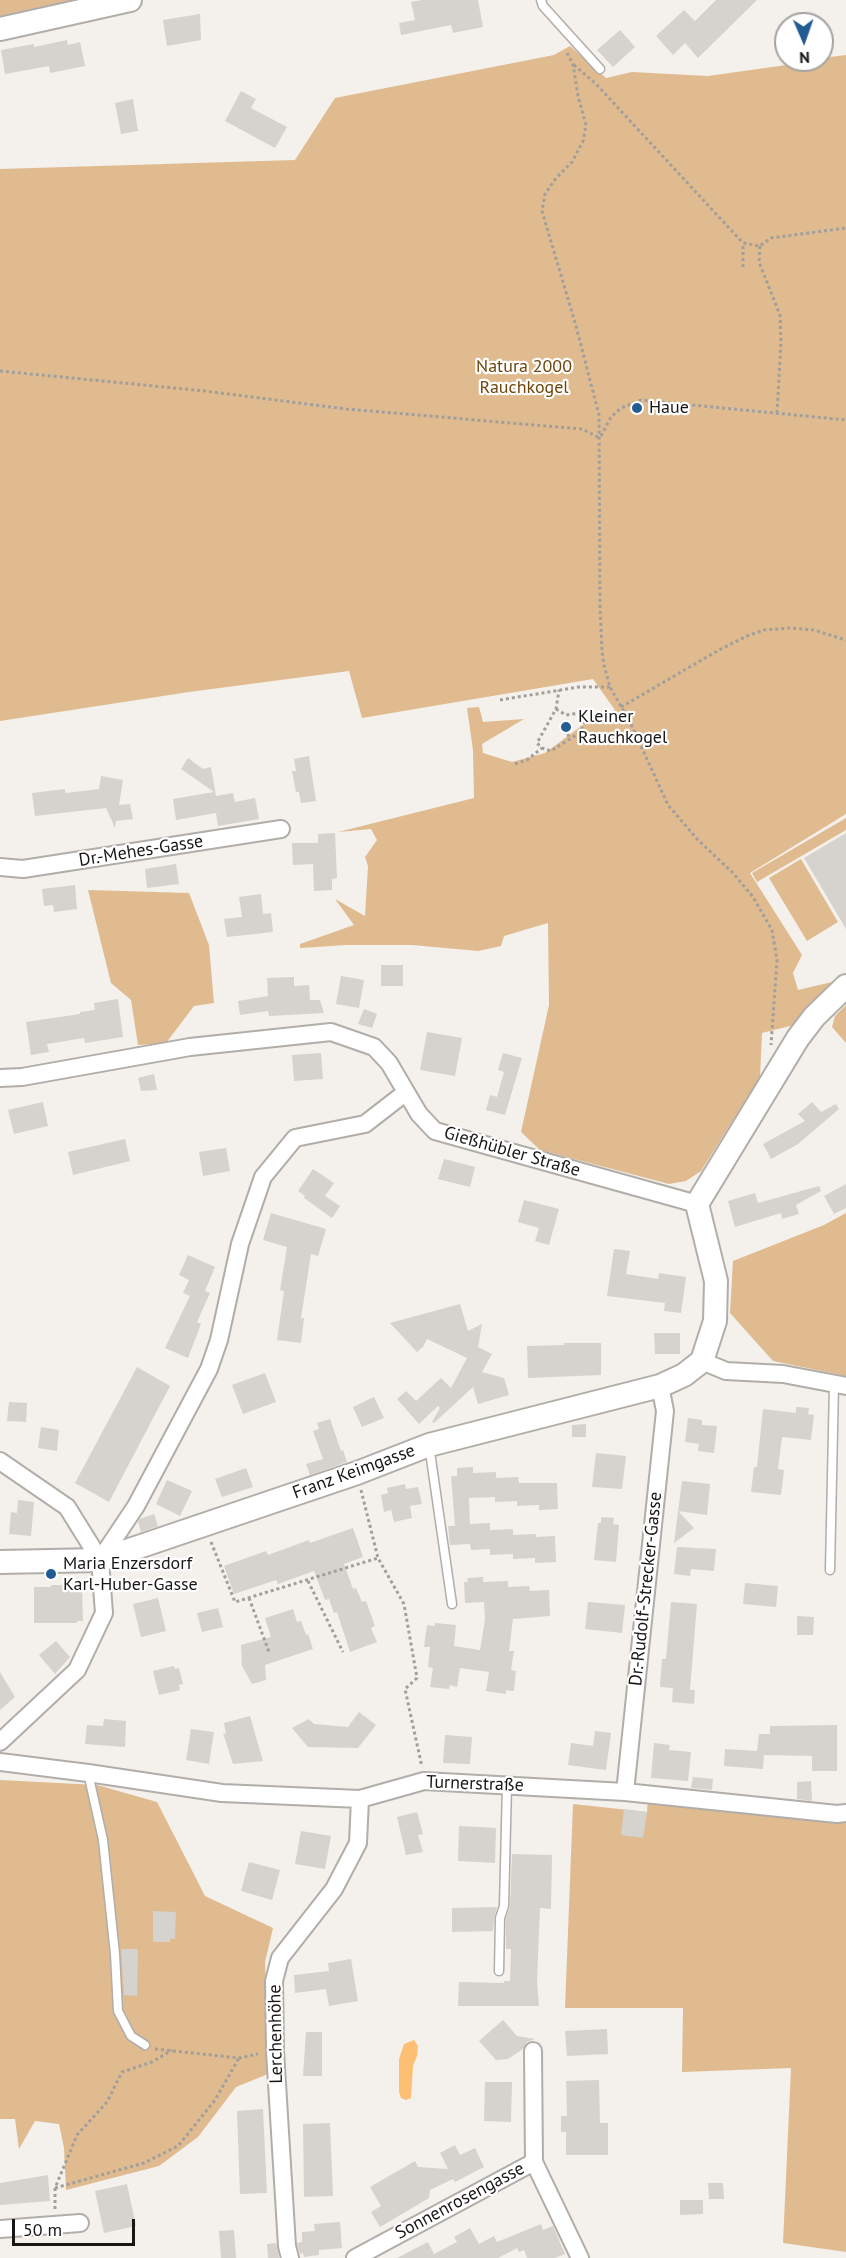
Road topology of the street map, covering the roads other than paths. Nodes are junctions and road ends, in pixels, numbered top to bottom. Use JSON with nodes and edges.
{"nodes":[{"id":1,"x":130,"y":0,"type":"edge"},
{"id":2,"x":541,"y":0,"type":"edge"},
{"id":3,"x":0,"y":29,"type":"edge"},
{"id":4,"x":600,"y":69,"type":"dead end"},
{"id":5,"x":281,"y":829,"type":"dead end"},
{"id":6,"x":0,"y":867,"type":"edge"},
{"id":7,"x":846,"y":986,"type":"edge"},
{"id":8,"x":0,"y":1078,"type":"edge"},
{"id":9,"x":405,"y":1093,"type":"junction"},
{"id":10,"x":697,"y":1204,"type":"junction"},
{"id":11,"x":702,"y":1361,"type":"junction"},
{"id":12,"x":840,"y":1384,"type":"edge"},
{"id":13,"x":660,"y":1386,"type":"junction"},
{"id":14,"x":429,"y":1445,"type":"junction"},
{"id":15,"x":0,"y":1461,"type":"edge"},
{"id":16,"x":100,"y":1560,"type":"junction"},
{"id":17,"x":0,"y":1562,"type":"edge"},
{"id":18,"x":830,"y":1570,"type":"dead end"},
{"id":19,"x":452,"y":1604,"type":"dead end"},
{"id":20,"x":0,"y":1742,"type":"edge"},
{"id":21,"x":0,"y":1762,"type":"edge"},
{"id":22,"x":88,"y":1773,"type":"junction"},
{"id":23,"x":507,"y":1785,"type":"junction"},
{"id":24,"x":625,"y":1792,"type":"junction"},
{"id":25,"x":360,"y":1799,"type":"junction"},
{"id":26,"x":846,"y":1813,"type":"edge"},
{"id":27,"x":499,"y":1971,"type":"dead end"},
{"id":28,"x":145,"y":2045,"type":"road end"},
{"id":29,"x":533,"y":2051,"type":"dead end"},
{"id":30,"x":534,"y":2162,"type":"junction"},
{"id":31,"x":80,"y":2223,"type":"dead end"},
{"id":32,"x":0,"y":2229,"type":"edge"},
{"id":33,"x":290,"y":2258,"type":"edge"},
{"id":34,"x":355,"y":2258,"type":"edge"},
{"id":35,"x":579,"y":2258,"type":"edge"}],
"edges":[{"from":1,"to":3,"type":"main road"},
{"from":2,"to":4,"type":"lane"},
{"from":5,"to":6,"type":"street","name":"Dr.-Mehes-Gasse"},
{"from":7,"to":10,"type":"main road"},
{"from":8,"to":9,"type":"street","name":"Gießhübler Straße"},
{"from":9,"to":10,"type":"street","name":"Gießhübler Straße"},
{"from":9,"to":16,"type":"street"},
{"from":10,"to":11,"type":"main road"},
{"from":11,"to":12,"type":"street"},
{"from":11,"to":13,"type":"main road","name":"Franz Keimgasse"},
{"from":12,"to":18,"type":"lane"},
{"from":13,"to":14,"type":"main road","name":"Franz Keimgasse"},
{"from":13,"to":24,"type":"street","name":"Dr.-Rudolf-Strecker-Gasse"},
{"from":14,"to":16,"type":"main road","name":"Franz Keimgasse"},
{"from":14,"to":19,"type":"lane"},
{"from":15,"to":16,"type":"street"},
{"from":16,"to":17,"type":"main road","name":"Franz Keimgasse"},
{"from":16,"to":20,"type":"street"},
{"from":21,"to":22,"type":"street","name":"Turnerstraße"},
{"from":22,"to":25,"type":"street","name":"Turnerstraße"},
{"from":22,"to":28,"type":"lane"},
{"from":23,"to":24,"type":"street","name":"Turnerstraße"},
{"from":23,"to":25,"type":"street","name":"Turnerstraße"},
{"from":23,"to":27,"type":"lane"},
{"from":24,"to":26,"type":"street","name":"Turnerstraße"},
{"from":25,"to":33,"type":"street","name":"Lerchenhöhe"},
{"from":29,"to":30,"type":"street","name":"Sonnenrosengasse"},
{"from":30,"to":34,"type":"street","name":"Sonnenrosengasse"},
{"from":30,"to":35,"type":"street","name":"Sonnenrosengasse"},
{"from":31,"to":32,"type":"street"}]}
